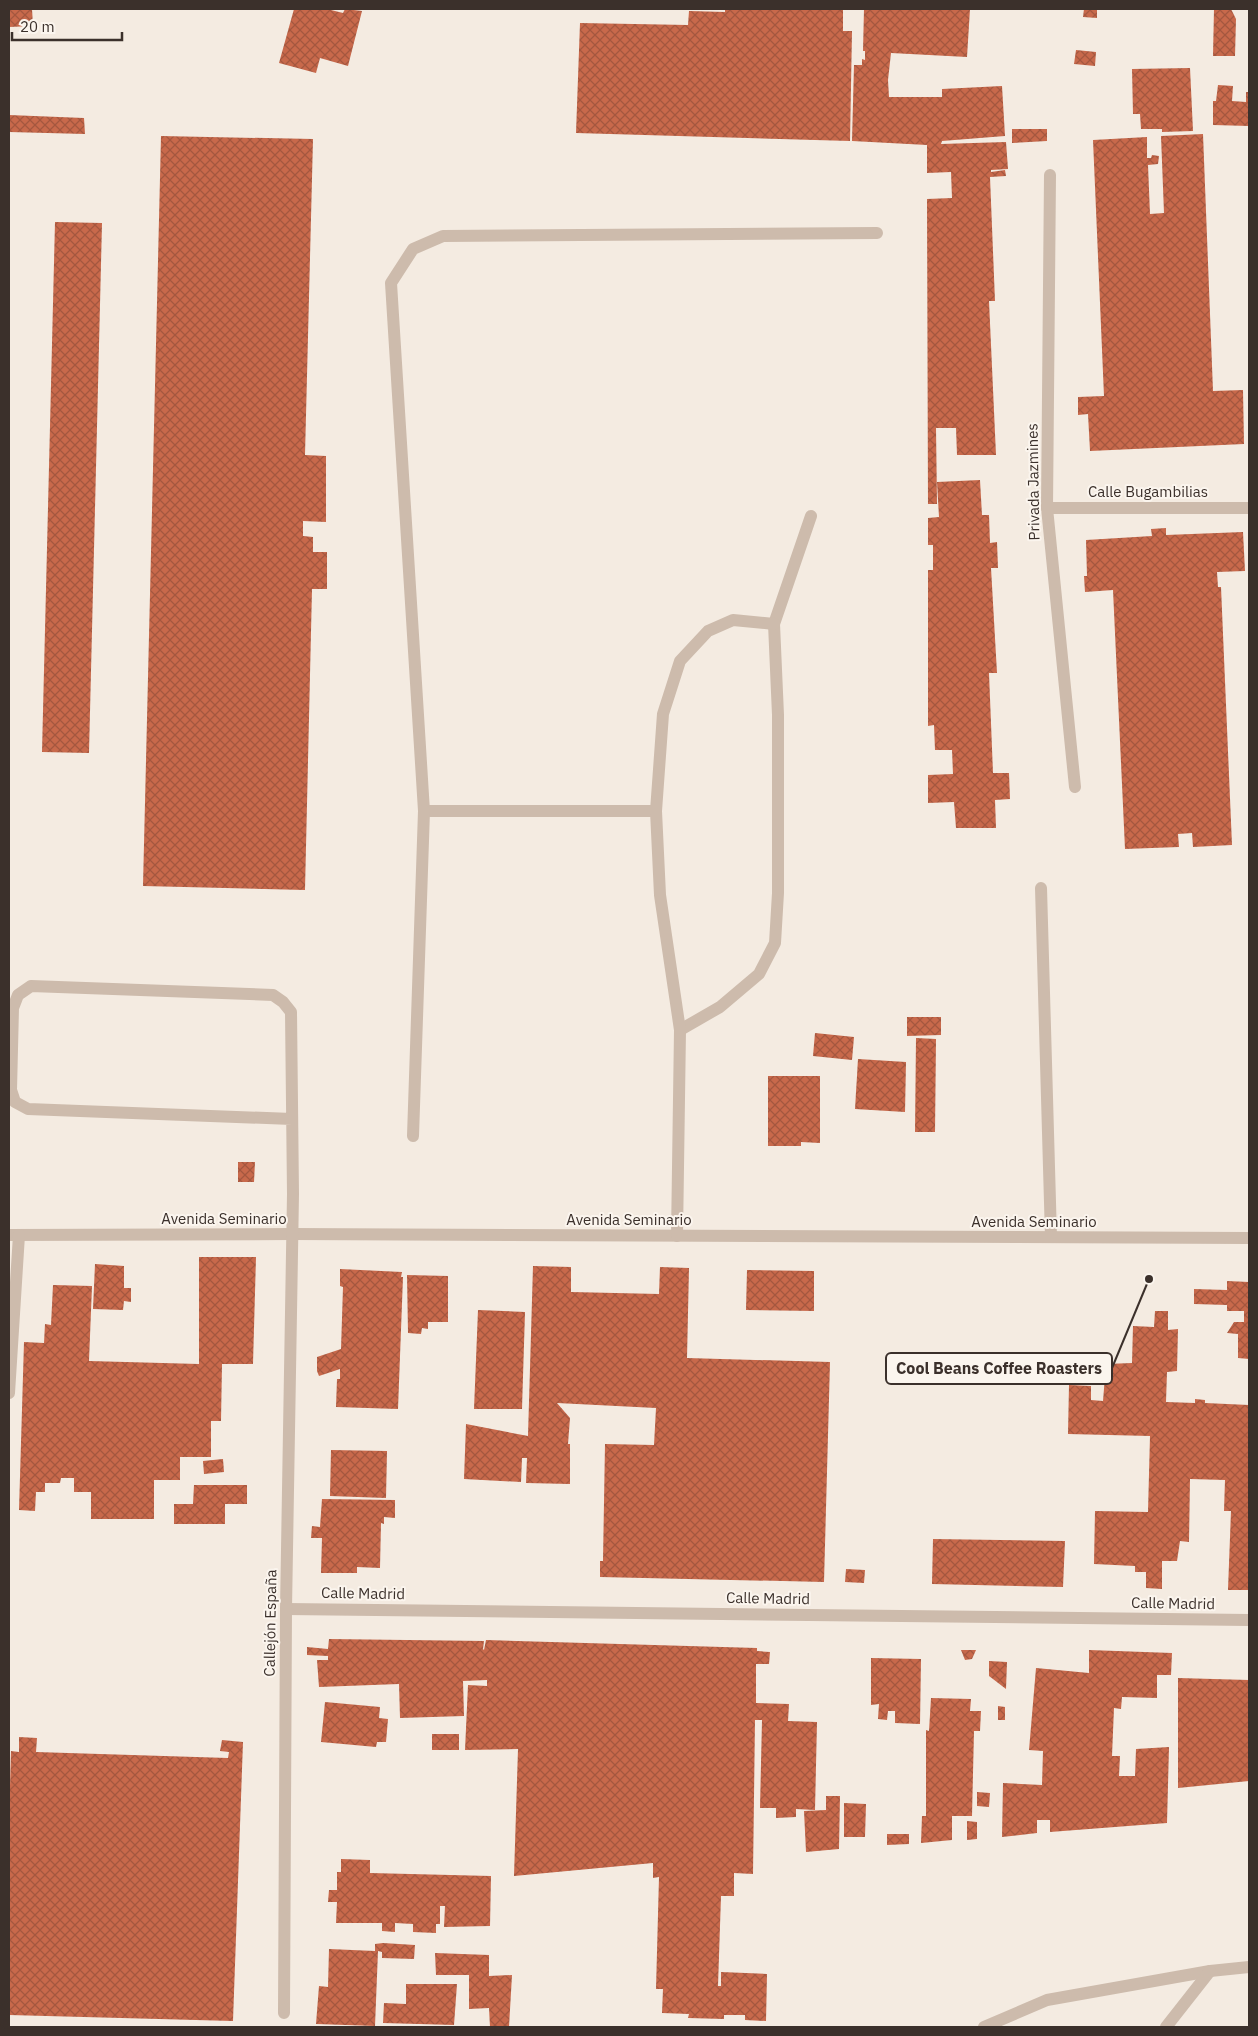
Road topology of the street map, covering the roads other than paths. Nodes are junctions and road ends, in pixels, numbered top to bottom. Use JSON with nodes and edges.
{"nodes":[{"id":1,"x":1050,"y":175,"type":"dead end"},
{"id":2,"x":877,"y":233,"type":"dead end"},
{"id":3,"x":1047,"y":508,"type":"junction"},
{"id":4,"x":1249,"y":508,"type":"edge"},
{"id":5,"x":811,"y":516,"type":"dead end"},
{"id":6,"x":774,"y":624,"type":"junction"},
{"id":7,"x":1075,"y":787,"type":"dead end"},
{"id":8,"x":424,"y":811,"type":"junction"},
{"id":9,"x":656,"y":811,"type":"junction"},
{"id":10,"x":1041,"y":888,"type":"dead end"},
{"id":11,"x":680,"y":1030,"type":"junction"},
{"id":12,"x":292,"y":1119,"type":"junction"},
{"id":13,"x":414,"y":1136,"type":"dead end"},
{"id":14,"x":292,"y":1234,"type":"junction"},
{"id":15,"x":14,"y":1235,"type":"edge"},
{"id":16,"x":677,"y":1236,"type":"junction"},
{"id":17,"x":1051,"y":1237,"type":"junction"},
{"id":18,"x":1249,"y":1238,"type":"edge"},
{"id":19,"x":9,"y":1393,"type":"edge"},
{"id":20,"x":286,"y":1609,"type":"junction"},
{"id":21,"x":1249,"y":1620,"type":"edge"},
{"id":22,"x":1249,"y":1967,"type":"edge"},
{"id":23,"x":1210,"y":1971,"type":"junction"},
{"id":24,"x":284,"y":2013,"type":"dead end"},
{"id":25,"x":984,"y":2027,"type":"edge"},
{"id":26,"x":1166,"y":2027,"type":"edge"}],
"edges":[{"from":1,"to":3,"type":"street","name":"Privada Jazmines"},
{"from":2,"to":8,"type":"street"},
{"from":3,"to":4,"type":"street","name":"Calle Bugambilias"},
{"from":3,"to":7,"type":"street","name":"Privada Jazmines"},
{"from":5,"to":6,"type":"street"},
{"from":6,"to":9,"type":"street"},
{"from":6,"to":11,"type":"street"},
{"from":8,"to":9,"type":"street"},
{"from":8,"to":13,"type":"street"},
{"from":9,"to":11,"type":"street"},
{"from":10,"to":17,"type":"street"},
{"from":11,"to":16,"type":"street"},
{"from":12,"to":12,"type":"street","name":"Callejón España"},
{"from":12,"to":14,"type":"street","name":"Callejón España"},
{"from":14,"to":15,"type":"street","name":"Avenida Seminario"},
{"from":14,"to":16,"type":"street","name":"Avenida Seminario"},
{"from":14,"to":20,"type":"street","name":"Callejón España"},
{"from":15,"to":19,"type":"street"},
{"from":16,"to":17,"type":"street","name":"Avenida Seminario"},
{"from":17,"to":18,"type":"street","name":"Avenida Seminario"},
{"from":20,"to":21,"type":"street","name":"Calle Madrid"},
{"from":20,"to":24,"type":"street","name":"Callejón España"},
{"from":22,"to":23,"type":"street"},
{"from":23,"to":25,"type":"street"},
{"from":23,"to":26,"type":"street"}]}
